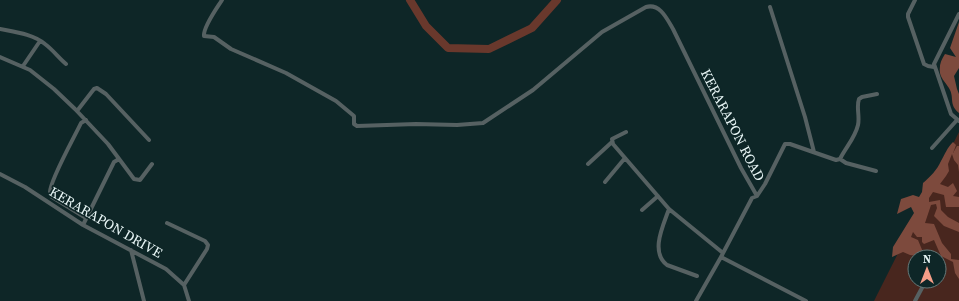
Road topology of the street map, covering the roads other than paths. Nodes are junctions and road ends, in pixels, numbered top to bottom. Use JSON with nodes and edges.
{"nodes":[{"id":1,"x":222,"y":0,"type":"edge"},
{"id":2,"x":914,"y":0,"type":"edge"},
{"id":3,"x":770,"y":7,"type":"dead end"},
{"id":4,"x":959,"y":14,"type":"edge"},
{"id":5,"x":0,"y":29,"type":"edge"},
{"id":6,"x":40,"y":40,"type":"junction"},
{"id":7,"x":0,"y":57,"type":"edge"},
{"id":8,"x":66,"y":64,"type":"dead end"},
{"id":9,"x":23,"y":66,"type":"junction"},
{"id":10,"x":934,"y":67,"type":"junction"},
{"id":11,"x":877,"y":94,"type":"dead end"},
{"id":12,"x":77,"y":111,"type":"junction"},
{"id":13,"x":86,"y":120,"type":"junction"},
{"id":14,"x":958,"y":120,"type":"edge"},
{"id":15,"x":626,"y":132,"type":"dead end"},
{"id":16,"x":149,"y":140,"type":"dead end"},
{"id":17,"x":612,"y":142,"type":"junction"},
{"id":18,"x":932,"y":148,"type":"dead end"},
{"id":19,"x":814,"y":152,"type":"junction"},
{"id":20,"x":625,"y":158,"type":"junction"},
{"id":21,"x":119,"y":159,"type":"junction"},
{"id":22,"x":840,"y":159,"type":"junction"},
{"id":23,"x":152,"y":164,"type":"dead end"},
{"id":24,"x":588,"y":164,"type":"dead end"},
{"id":25,"x":876,"y":171,"type":"dead end"},
{"id":26,"x":0,"y":174,"type":"edge"},
{"id":27,"x":605,"y":182,"type":"dead end"},
{"id":28,"x":658,"y":196,"type":"junction"},
{"id":29,"x":757,"y":196,"type":"junction"},
{"id":30,"x":669,"y":209,"type":"junction"},
{"id":31,"x":642,"y":210,"type":"dead end"},
{"id":32,"x":86,"y":218,"type":"junction"},
{"id":33,"x":167,"y":223,"type":"dead end"},
{"id":34,"x":83,"y":225,"type":"junction"},
{"id":35,"x":131,"y":250,"type":"junction"},
{"id":36,"x":722,"y":255,"type":"junction"},
{"id":37,"x":697,"y":276,"type":"dead end"},
{"id":38,"x":184,"y":285,"type":"junction"},
{"id":39,"x":921,"y":289,"type":"edge"},
{"id":40,"x":144,"y":301,"type":"edge"},
{"id":41,"x":189,"y":301,"type":"edge"},
{"id":42,"x":696,"y":301,"type":"edge"},
{"id":43,"x":806,"y":301,"type":"edge"},
{"id":44,"x":915,"y":301,"type":"edge"}],
"edges":[{"from":1,"to":29,"type":"street","name":"KERARAPON ROAD"},
{"from":2,"to":10,"type":"street"},
{"from":3,"to":19,"type":"street"},
{"from":4,"to":10,"type":"street"},
{"from":5,"to":6,"type":"street"},
{"from":6,"to":8,"type":"street"},
{"from":6,"to":9,"type":"street"},
{"from":7,"to":9,"type":"street"},
{"from":9,"to":12,"type":"street"},
{"from":10,"to":14,"type":"street"},
{"from":11,"to":22,"type":"street"},
{"from":12,"to":13,"type":"street"},
{"from":12,"to":16,"type":"street"},
{"from":13,"to":21,"type":"street"},
{"from":13,"to":32,"type":"street"},
{"from":14,"to":18,"type":"street"},
{"from":15,"to":17,"type":"street"},
{"from":17,"to":20,"type":"street"},
{"from":17,"to":24,"type":"street"},
{"from":19,"to":22,"type":"street"},
{"from":19,"to":29,"type":"street"},
{"from":20,"to":27,"type":"street"},
{"from":20,"to":28,"type":"street"},
{"from":21,"to":23,"type":"street"},
{"from":21,"to":32,"type":"street"},
{"from":22,"to":25,"type":"street"},
{"from":26,"to":34,"type":"street","name":"KERARAPON DRIVE"},
{"from":28,"to":30,"type":"street"},
{"from":28,"to":31,"type":"street"},
{"from":29,"to":36,"type":"street","name":"KERARAPON ROAD"},
{"from":30,"to":36,"type":"street"},
{"from":30,"to":37,"type":"street"},
{"from":32,"to":34,"type":"street"},
{"from":33,"to":38,"type":"street"},
{"from":34,"to":35,"type":"street","name":"KERARAPON DRIVE"},
{"from":35,"to":38,"type":"street","name":"KERARAPON DRIVE"},
{"from":35,"to":40,"type":"street"},
{"from":36,"to":42,"type":"street","name":"KERARAPON ROAD"},
{"from":36,"to":43,"type":"street"},
{"from":38,"to":41,"type":"street"},
{"from":39,"to":44,"type":"street"}]}
